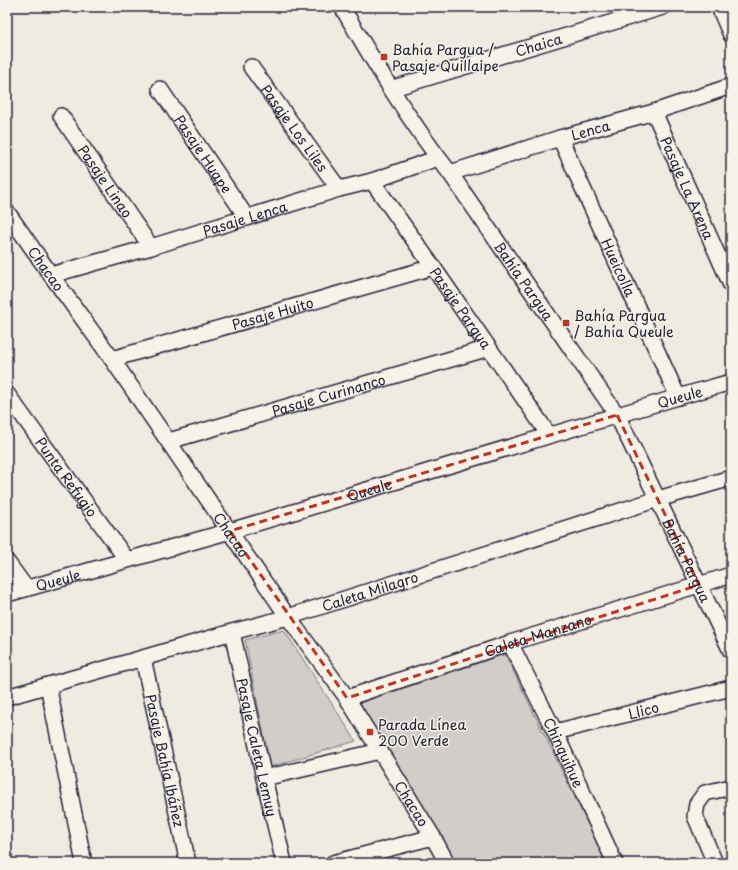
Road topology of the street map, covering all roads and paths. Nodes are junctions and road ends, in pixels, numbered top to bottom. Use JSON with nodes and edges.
{"nodes":[{"id":1,"x":342,"y":7,"type":"edge"},
{"id":2,"x":663,"y":7,"type":"edge"},
{"id":3,"x":719,"y":7,"type":"edge"},
{"id":4,"x":731,"y":35,"type":"edge"},
{"id":5,"x":251,"y":67,"type":"dead end"},
{"id":6,"x":731,"y":86,"type":"edge"},
{"id":7,"x":160,"y":89,"type":"dead end"},
{"id":8,"x":390,"y":89,"type":"junction"},
{"id":9,"x":654,"y":112,"type":"junction"},
{"id":10,"x":61,"y":116,"type":"dead end"},
{"id":11,"x":560,"y":138,"type":"junction"},
{"id":12,"x":438,"y":158,"type":"junction"},
{"id":13,"x":450,"y":173,"type":"junction"},
{"id":14,"x":372,"y":181,"type":"junction"},
{"id":15,"x":339,"y":189,"type":"junction"},
{"id":16,"x":7,"y":212,"type":"edge"},
{"id":17,"x":247,"y":218,"type":"junction"},
{"id":18,"x":151,"y":247,"type":"junction"},
{"id":19,"x":433,"y":267,"type":"junction"},
{"id":20,"x":51,"y":275,"type":"junction"},
{"id":21,"x":731,"y":285,"type":"edge"},
{"id":22,"x":489,"y":348,"type":"junction"},
{"id":23,"x":112,"y":359,"type":"junction"},
{"id":24,"x":731,"y":382,"type":"edge"},
{"id":25,"x":7,"y":394,"type":"edge"},
{"id":26,"x":678,"y":396,"type":"junction"},
{"id":27,"x":617,"y":415,"type":"junction"},
{"id":28,"x":549,"y":435,"type":"junction"},
{"id":29,"x":169,"y":441,"type":"junction"},
{"id":30,"x":731,"y":478,"type":"edge"},
{"id":31,"x":658,"y":499,"type":"junction"},
{"id":32,"x":230,"y":530,"type":"junction"},
{"id":33,"x":126,"y":560,"type":"junction"},
{"id":34,"x":7,"y":562,"type":"edge"},
{"id":35,"x":731,"y":575,"type":"edge"},
{"id":36,"x":699,"y":585,"type":"junction"},
{"id":37,"x":26,"y":588,"type":"junction"},
{"id":38,"x":7,"y":594,"type":"edge"},
{"id":39,"x":288,"y":617,"type":"junction"},
{"id":40,"x":232,"y":632,"type":"junction"},
{"id":41,"x":510,"y":643,"type":"junction"},
{"id":42,"x":731,"y":651,"type":"edge"},
{"id":43,"x":143,"y":658,"type":"junction"},
{"id":44,"x":48,"y":685,"type":"junction"},
{"id":45,"x":731,"y":688,"type":"edge"},
{"id":46,"x":7,"y":697,"type":"edge"},
{"id":47,"x":347,"y":698,"type":"junction"},
{"id":48,"x":555,"y":732,"type":"junction"},
{"id":49,"x":380,"y":751,"type":"junction"},
{"id":50,"x":264,"y":778,"type":"junction"},
{"id":51,"x":731,"y":787,"type":"edge"},
{"id":52,"x":433,"y":837,"type":"junction"},
{"id":53,"x":84,"y":863,"type":"edge"},
{"id":54,"x":188,"y":863,"type":"edge"},
{"id":55,"x":284,"y":863,"type":"edge"},
{"id":56,"x":333,"y":863,"type":"edge"},
{"id":57,"x":447,"y":863,"type":"edge"},
{"id":58,"x":616,"y":863,"type":"edge"},
{"id":59,"x":715,"y":863,"type":"edge"}],
"edges":[{"from":1,"to":8,"type":"street","name":"Bahía Pargua"},
{"from":2,"to":8,"type":"street","name":"Chaica"},
{"from":3,"to":4,"type":"street"},
{"from":5,"to":15,"type":"street","name":"Pasaje Los Liles"},
{"from":6,"to":9,"type":"street","name":"Lenca"},
{"from":7,"to":17,"type":"street","name":"Pasaje Huape"},
{"from":8,"to":12,"type":"street","name":"Bahía Pargua"},
{"from":9,"to":11,"type":"street","name":"Lenca"},
{"from":9,"to":21,"type":"street","name":"Pasaje La Arena"},
{"from":10,"to":18,"type":"street","name":"Pasaje Linao"},
{"from":11,"to":13,"type":"street","name":"Lenca"},
{"from":11,"to":26,"type":"street","name":"Hueicolla"},
{"from":12,"to":13,"type":"street","name":"Bahía Pargua"},
{"from":12,"to":14,"type":"street","name":"Pasaje Lenca"},
{"from":13,"to":27,"type":"street","name":"Bahía Pargua"},
{"from":14,"to":15,"type":"street","name":"Pasaje Lenca"},
{"from":14,"to":19,"type":"street","name":"Pasaje Pargua"},
{"from":15,"to":17,"type":"street","name":"Pasaje Lenca"},
{"from":16,"to":20,"type":"street","name":"Chacao"},
{"from":17,"to":18,"type":"street","name":"Pasaje Lenca"},
{"from":18,"to":20,"type":"street","name":"Pasaje Lenca"},
{"from":19,"to":22,"type":"street","name":"Pasaje Pargua"},
{"from":19,"to":23,"type":"street","name":"Pasaje Huito"},
{"from":20,"to":23,"type":"street","name":"Chacao"},
{"from":22,"to":28,"type":"street","name":"Pasaje Pargua"},
{"from":22,"to":29,"type":"street","name":"Pasaje Curinanco"},
{"from":23,"to":29,"type":"street","name":"Chacao"},
{"from":24,"to":26,"type":"street","name":"Queule"},
{"from":25,"to":33,"type":"street","name":"Punta Refugio"},
{"from":26,"to":27,"type":"street","name":"Queule"},
{"from":27,"to":28,"type":"street","name":"Queule"},
{"from":27,"to":31,"type":"street","name":"Bahía Pargua"},
{"from":28,"to":32,"type":"street","name":"Queule"},
{"from":29,"to":32,"type":"street","name":"Chacao"},
{"from":30,"to":31,"type":"street","name":"Caleta Milagro"},
{"from":31,"to":36,"type":"street","name":"Bahía Pargua"},
{"from":31,"to":39,"type":"street","name":"Caleta Milagro"},
{"from":32,"to":33,"type":"street","name":"Queule"},
{"from":32,"to":39,"type":"street","name":"Chacao"},
{"from":33,"to":37,"type":"street","name":"Queule"},
{"from":34,"to":37,"type":"street"},
{"from":35,"to":36,"type":"street","name":"Caleta Manzano"},
{"from":36,"to":41,"type":"street","name":"Caleta Manzano"},
{"from":36,"to":42,"type":"street","name":"Bahía Pargua"},
{"from":37,"to":38,"type":"street","name":"Queule"},
{"from":39,"to":40,"type":"street","name":"Caleta Milagro"},
{"from":39,"to":47,"type":"street","name":"Chacao"},
{"from":40,"to":43,"type":"street","name":"Caleta Milagro"},
{"from":40,"to":50,"type":"street","name":"Pasaje Caleta Lemuy"},
{"from":41,"to":47,"type":"street","name":"Caleta Manzano"},
{"from":41,"to":48,"type":"street","name":"Chinquihue"},
{"from":43,"to":44,"type":"street","name":"Caleta Milagro"},
{"from":43,"to":54,"type":"street","name":"Pasaje Bahía Ibáñez"},
{"from":44,"to":46,"type":"street","name":"Caleta Milagro"},
{"from":44,"to":53,"type":"street"},
{"from":45,"to":48,"type":"street","name":"Llico"},
{"from":47,"to":49,"type":"street","name":"Chacao"},
{"from":48,"to":58,"type":"street","name":"Chinquihue"},
{"from":49,"to":50,"type":"street"},
{"from":49,"to":52,"type":"street","name":"Chacao"},
{"from":50,"to":55,"type":"street","name":"Pasaje Caleta Lemuy"},
{"from":51,"to":59,"type":"street"},
{"from":52,"to":56,"type":"street"},
{"from":52,"to":57,"type":"street","name":"Chacao"}]}
